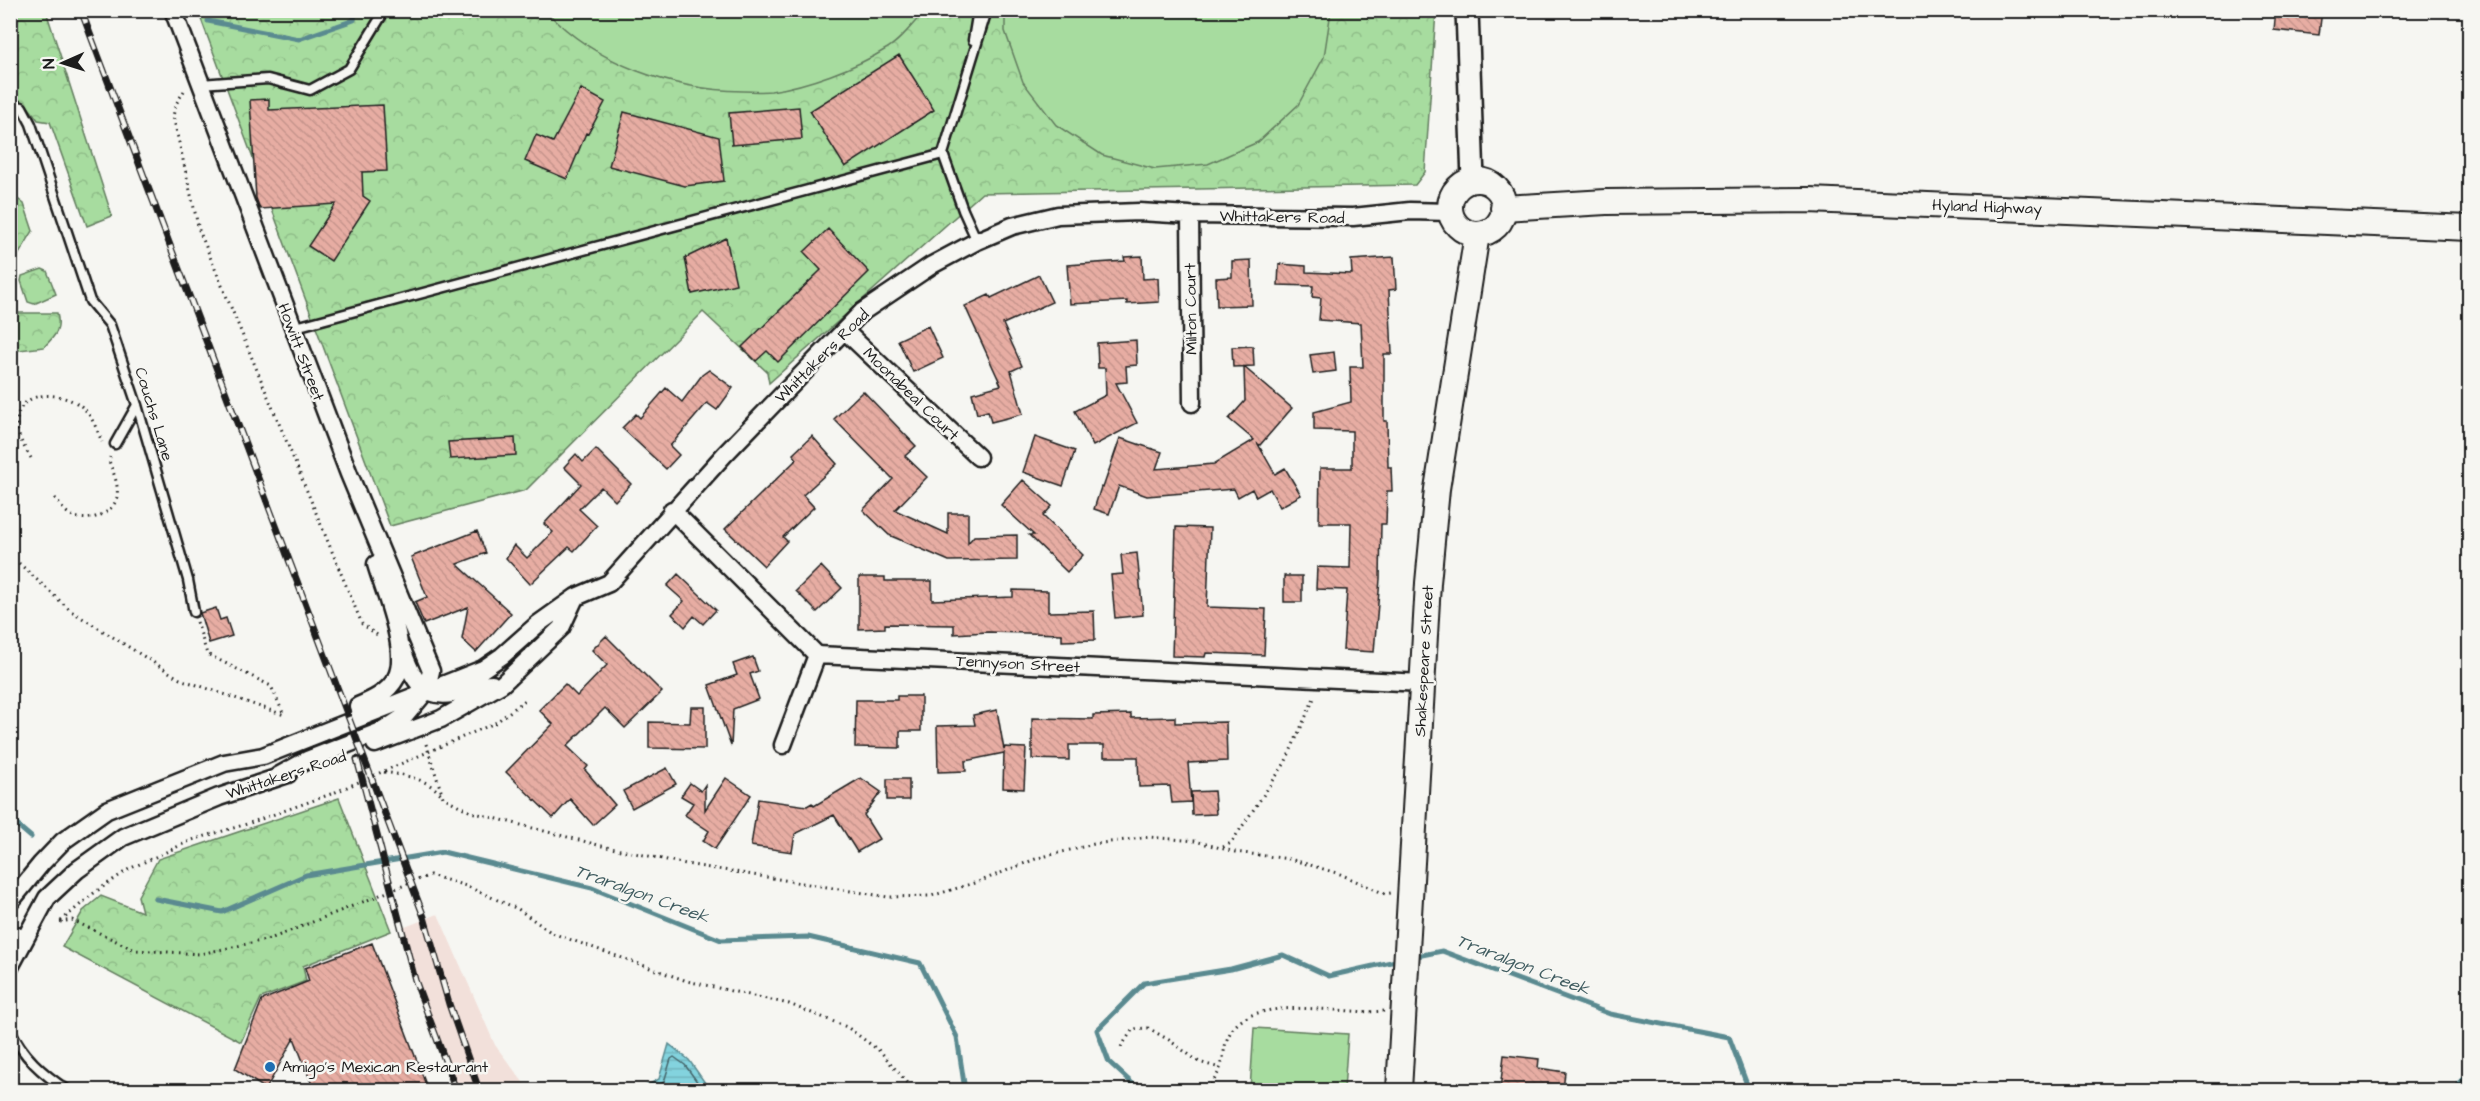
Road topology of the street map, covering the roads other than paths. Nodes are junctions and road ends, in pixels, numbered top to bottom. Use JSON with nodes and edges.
{"nodes":[{"id":1,"x":173,"y":10,"type":"edge"},
{"id":2,"x":385,"y":10,"type":"edge"},
{"id":3,"x":978,"y":10,"type":"edge"},
{"id":4,"x":987,"y":10,"type":"edge"},
{"id":5,"x":1467,"y":10,"type":"edge"},
{"id":6,"x":967,"y":77,"type":"junction"},
{"id":7,"x":193,"y":87,"type":"junction"},
{"id":8,"x":10,"y":104,"type":"edge"},
{"id":9,"x":943,"y":154,"type":"junction"},
{"id":10,"x":1473,"y":181,"type":"junction"},
{"id":11,"x":1503,"y":208,"type":"junction"},
{"id":12,"x":1450,"y":212,"type":"junction"},
{"id":13,"x":1190,"y":215,"type":"junction"},
{"id":14,"x":2469,"y":228,"type":"edge"},
{"id":15,"x":1477,"y":234,"type":"junction"},
{"id":16,"x":977,"y":241,"type":"junction"},
{"id":17,"x":292,"y":328,"type":"junction"},
{"id":18,"x":845,"y":331,"type":"junction"},
{"id":19,"x":1192,"y":403,"type":"dead end"},
{"id":20,"x":136,"y":405,"type":"junction"},
{"id":21,"x":115,"y":444,"type":"road end"},
{"id":22,"x":978,"y":457,"type":"dead end"},
{"id":23,"x":348,"y":474,"type":"junction"},
{"id":24,"x":672,"y":510,"type":"junction"},
{"id":25,"x":576,"y":597,"type":"junction"},
{"id":26,"x":195,"y":612,"type":"road end"},
{"id":27,"x":401,"y":647,"type":"junction"},
{"id":28,"x":817,"y":655,"type":"junction"},
{"id":29,"x":430,"y":670,"type":"junction"},
{"id":30,"x":467,"y":675,"type":"junction"},
{"id":31,"x":1423,"y":683,"type":"junction"},
{"id":32,"x":502,"y":684,"type":"junction"},
{"id":33,"x":426,"y":691,"type":"junction"},
{"id":34,"x":783,"y":745,"type":"dead end"},
{"id":35,"x":224,"y":763,"type":"junction"},
{"id":36,"x":278,"y":776,"type":"junction"},
{"id":37,"x":10,"y":902,"type":"edge"},
{"id":38,"x":10,"y":928,"type":"edge"},
{"id":39,"x":26,"y":936,"type":"junction"},
{"id":40,"x":10,"y":968,"type":"edge"},
{"id":41,"x":10,"y":1029,"type":"edge"},
{"id":42,"x":67,"y":1090,"type":"edge"},
{"id":43,"x":1399,"y":1090,"type":"edge"}],
"edges":[{"from":1,"to":7,"type":"street","name":"Howitt Street"},
{"from":2,"to":7,"type":"lane"},
{"from":3,"to":6,"type":"lane"},
{"from":4,"to":6,"type":"lane"},
{"from":5,"to":10,"type":"street"},
{"from":6,"to":9,"type":"lane"},
{"from":7,"to":17,"type":"street","name":"Howitt Street"},
{"from":8,"to":20,"type":"lane","name":"Couchs Lane"},
{"from":9,"to":16,"type":"lane"},
{"from":9,"to":17,"type":"lane"},
{"from":10,"to":11,"type":"main road"},
{"from":10,"to":12,"type":"main road"},
{"from":11,"to":14,"type":"main road","name":"Hyland Highway"},
{"from":11,"to":15,"type":"main road"},
{"from":12,"to":13,"type":"street","name":"Whittakers Road"},
{"from":12,"to":15,"type":"main road"},
{"from":13,"to":16,"type":"street","name":"Whittakers Road"},
{"from":13,"to":19,"type":"street","name":"Milton Court"},
{"from":15,"to":31,"type":"main road","name":"Shakespeare Street"},
{"from":16,"to":18,"type":"street","name":"Whittakers Road"},
{"from":17,"to":23,"type":"street","name":"Howitt Street"},
{"from":18,"to":22,"type":"street","name":"Moonabeal Court"},
{"from":18,"to":24,"type":"street","name":"Whittakers Road"},
{"from":20,"to":21,"type":"lane"},
{"from":20,"to":26,"type":"lane","name":"Couchs Lane"},
{"from":23,"to":27,"type":"street"},
{"from":23,"to":29,"type":"street","name":"Howitt Street"},
{"from":24,"to":25,"type":"street","name":"Whittakers Road"},
{"from":24,"to":28,"type":"street"},
{"from":25,"to":30,"type":"street","name":"Whittakers Road"},
{"from":25,"to":32,"type":"street","name":"Whittakers Road"},
{"from":27,"to":33,"type":"street"},
{"from":27,"to":35,"type":"street"},
{"from":28,"to":31,"type":"street","name":"Tennyson Street"},
{"from":28,"to":34,"type":"street"},
{"from":29,"to":30,"type":"street"},
{"from":29,"to":33,"type":"street"},
{"from":30,"to":33,"type":"street","name":"Whittakers Road"},
{"from":31,"to":43,"type":"main road","name":"Shakespeare Street"},
{"from":32,"to":33,"type":"street"},
{"from":32,"to":36,"type":"street","name":"Whittakers Road"},
{"from":33,"to":35,"type":"street","name":"Whittakers Road"},
{"from":33,"to":36,"type":"street"},
{"from":35,"to":37,"type":"street","name":"Whittakers Road"},
{"from":36,"to":39,"type":"street","name":"Whittakers Road"},
{"from":38,"to":39,"type":"lane"},
{"from":39,"to":40,"type":"street","name":"Whittakers Road"},
{"from":41,"to":42,"type":"lane"}]}
